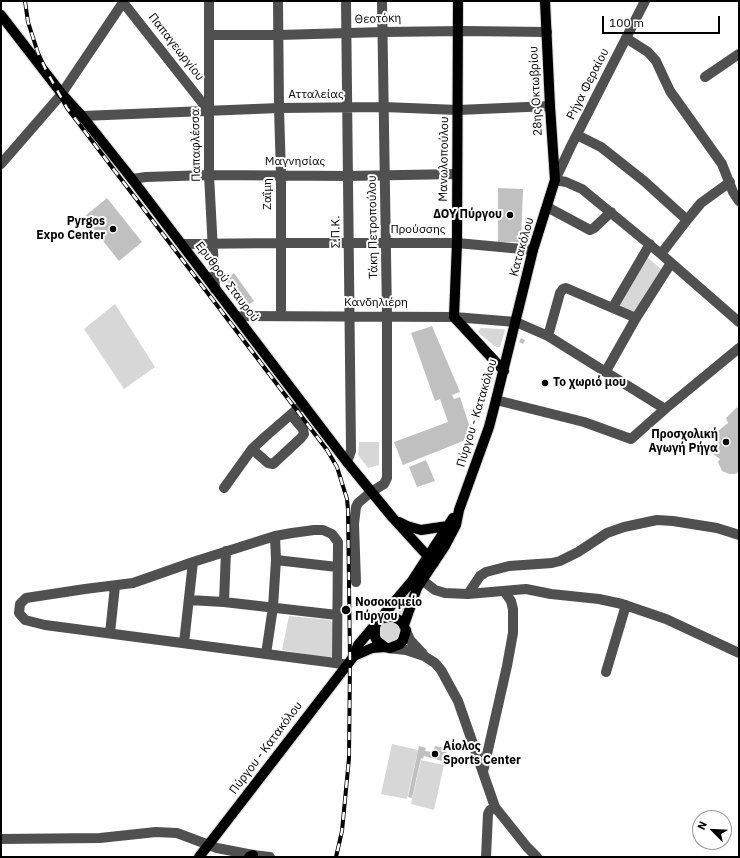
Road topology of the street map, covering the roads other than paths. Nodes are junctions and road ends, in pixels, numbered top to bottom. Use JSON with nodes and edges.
{"nodes":[{"id":1,"x":123,"y":1,"type":"edge"},
{"id":2,"x":209,"y":1,"type":"edge"},
{"id":3,"x":278,"y":1,"type":"edge"},
{"id":4,"x":346,"y":1,"type":"edge"},
{"id":5,"x":382,"y":1,"type":"edge"},
{"id":6,"x":458,"y":1,"type":"edge"},
{"id":7,"x":545,"y":1,"type":"edge"},
{"id":8,"x":645,"y":1,"type":"edge"},
{"id":9,"x":1,"y":15,"type":"edge"},
{"id":10,"x":458,"y":31,"type":"junction"},
{"id":11,"x":383,"y":32,"type":"junction"},
{"id":12,"x":546,"y":32,"type":"junction"},
{"id":13,"x":347,"y":33,"type":"junction"},
{"id":14,"x":210,"y":35,"type":"junction"},
{"id":15,"x":279,"y":36,"type":"junction"},
{"id":16,"x":626,"y":38,"type":"junction"},
{"id":17,"x":739,"y":54,"type":"edge"},
{"id":18,"x":705,"y":77,"type":"dead end"},
{"id":19,"x":62,"y":94,"type":"junction"},
{"id":20,"x":550,"y":106,"type":"junction"},
{"id":21,"x":384,"y":107,"type":"junction"},
{"id":22,"x":279,"y":108,"type":"junction"},
{"id":23,"x":347,"y":108,"type":"junction"},
{"id":24,"x":208,"y":110,"type":"junction"},
{"id":25,"x":458,"y":110,"type":"junction"},
{"id":26,"x":82,"y":116,"type":"junction"},
{"id":27,"x":577,"y":135,"type":"junction"},
{"id":28,"x":552,"y":146,"type":"junction"},
{"id":29,"x":571,"y":146,"type":"junction"},
{"id":30,"x":1,"y":164,"type":"edge"},
{"id":31,"x":210,"y":174,"type":"junction"},
{"id":32,"x":457,"y":174,"type":"junction"},
{"id":33,"x":281,"y":175,"type":"junction"},
{"id":34,"x":385,"y":175,"type":"junction"},
{"id":35,"x":348,"y":176,"type":"junction"},
{"id":36,"x":132,"y":179,"type":"junction"},
{"id":37,"x":555,"y":180,"type":"junction"},
{"id":38,"x":730,"y":182,"type":"junction"},
{"id":39,"x":739,"y":201,"type":"edge"},
{"id":40,"x":547,"y":207,"type":"junction"},
{"id":41,"x":611,"y":212,"type":"junction"},
{"id":42,"x":687,"y":220,"type":"junction"},
{"id":43,"x":281,"y":242,"type":"junction"},
{"id":44,"x":213,"y":243,"type":"junction"},
{"id":45,"x":349,"y":243,"type":"junction"},
{"id":46,"x":386,"y":243,"type":"junction"},
{"id":47,"x":456,"y":243,"type":"junction"},
{"id":48,"x":183,"y":244,"type":"junction"},
{"id":49,"x":650,"y":244,"type":"junction"},
{"id":50,"x":533,"y":250,"type":"junction"},
{"id":51,"x":661,"y":254,"type":"junction"},
{"id":52,"x":671,"y":263,"type":"junction"},
{"id":53,"x":215,"y":289,"type":"junction"},
{"id":54,"x":612,"y":308,"type":"junction"},
{"id":55,"x":281,"y":315,"type":"junction"},
{"id":56,"x":236,"y":316,"type":"junction"},
{"id":57,"x":349,"y":316,"type":"junction"},
{"id":58,"x":387,"y":316,"type":"junction"},
{"id":59,"x":454,"y":317,"type":"junction"},
{"id":60,"x":636,"y":318,"type":"junction"},
{"id":61,"x":516,"y":322,"type":"junction"},
{"id":62,"x":739,"y":322,"type":"edge"},
{"id":63,"x":548,"y":336,"type":"junction"},
{"id":64,"x":739,"y":348,"type":"edge"},
{"id":65,"x":504,"y":371,"type":"junction"},
{"id":66,"x":606,"y":371,"type":"junction"},
{"id":67,"x":496,"y":400,"type":"junction"},
{"id":68,"x":303,"y":404,"type":"junction"},
{"id":69,"x":665,"y":409,"type":"junction"},
{"id":70,"x":291,"y":415,"type":"junction"},
{"id":71,"x":252,"y":449,"type":"junction"},
{"id":72,"x":346,"y":462,"type":"junction"},
{"id":73,"x":224,"y":488,"type":"dead end"},
{"id":74,"x":371,"y":492,"type":"junction"},
{"id":75,"x":459,"y":510,"type":"junction"},
{"id":76,"x":392,"y":518,"type":"junction"},
{"id":77,"x":448,"y":526,"type":"junction"},
{"id":78,"x":739,"y":535,"type":"edge"},
{"id":79,"x":275,"y":536,"type":"junction"},
{"id":80,"x":226,"y":551,"type":"junction"},
{"id":81,"x":276,"y":560,"type":"junction"},
{"id":82,"x":431,"y":560,"type":"junction"},
{"id":83,"x":193,"y":562,"type":"junction"},
{"id":84,"x":337,"y":567,"type":"junction"},
{"id":85,"x":422,"y":580,"type":"junction"},
{"id":86,"x":356,"y":582,"type":"dead end"},
{"id":87,"x":115,"y":586,"type":"junction"},
{"id":88,"x":504,"y":591,"type":"junction"},
{"id":89,"x":468,"y":594,"type":"junction"},
{"id":90,"x":189,"y":600,"type":"junction"},
{"id":91,"x":224,"y":602,"type":"junction"},
{"id":92,"x":626,"y":605,"type":"junction"},
{"id":93,"x":273,"y":607,"type":"junction"},
{"id":94,"x":337,"y":615,"type":"junction"},
{"id":95,"x":377,"y":622,"type":"junction"},
{"id":96,"x":405,"y":628,"type":"junction"},
{"id":97,"x":110,"y":633,"type":"junction"},
{"id":98,"x":184,"y":643,"type":"junction"},
{"id":99,"x":388,"y":648,"type":"junction"},
{"id":100,"x":739,"y":653,"type":"edge"},
{"id":101,"x":266,"y":654,"type":"junction"},
{"id":102,"x":354,"y":656,"type":"junction"},
{"id":103,"x":424,"y":656,"type":"junction"},
{"id":104,"x":342,"y":664,"type":"junction"},
{"id":105,"x":606,"y":672,"type":"dead end"},
{"id":106,"x":483,"y":772,"type":"junction"},
{"id":107,"x":495,"y":808,"type":"junction"},
{"id":108,"x":1,"y":839,"type":"edge"},
{"id":109,"x":208,"y":845,"type":"junction"},
{"id":110,"x":251,"y":856,"type":"edge"},
{"id":111,"x":199,"y":857,"type":"edge"},
{"id":112,"x":270,"y":857,"type":"edge"},
{"id":113,"x":486,"y":857,"type":"edge"},
{"id":114,"x":537,"y":857,"type":"edge"}],
"edges":[{"from":1,"to":19,"type":"street"},
{"from":1,"to":24,"type":"street","name":"Παπαγεωργίου"},
{"from":2,"to":14,"type":"street","name":"Παπαφλέσσα"},
{"from":3,"to":15,"type":"street","name":"Ζαΐμη"},
{"from":4,"to":13,"type":"street","name":"Σ.Π.Κ."},
{"from":5,"to":11,"type":"street","name":"Τάκη Πετροπούλου"},
{"from":6,"to":10,"type":"main road","name":"Μανωλοπούλου"},
{"from":7,"to":12,"type":"main road","name":"28ης Οκτωβρίου"},
{"from":8,"to":16,"type":"street","name":"Ρήγα Φεραίου"},
{"from":9,"to":19,"type":"main road","name":"Ερυθρού Σταυρού"},
{"from":10,"to":11,"type":"street","name":"Θεοτόκη"},
{"from":10,"to":12,"type":"street","name":"Θεοτόκη"},
{"from":10,"to":25,"type":"main road","name":"Μανωλοπούλου"},
{"from":11,"to":13,"type":"street","name":"Θεοτόκη"},
{"from":11,"to":21,"type":"street","name":"Τάκη Πετροπούλου"},
{"from":12,"to":20,"type":"main road","name":"28ης Οκτωβρίου"},
{"from":13,"to":15,"type":"street","name":"Θεοτόκη"},
{"from":13,"to":23,"type":"street","name":"Σ.Π.Κ."},
{"from":14,"to":15,"type":"street","name":"Θεοτόκη"},
{"from":14,"to":24,"type":"street","name":"Παπαφλέσσα"},
{"from":15,"to":22,"type":"street","name":"Ζαΐμη"},
{"from":16,"to":27,"type":"street","name":"Ρήγα Φεραίου"},
{"from":16,"to":38,"type":"street"},
{"from":17,"to":18,"type":"street"},
{"from":19,"to":26,"type":"main road","name":"Ερυθρού Σταυρού"},
{"from":19,"to":30,"type":"street"},
{"from":20,"to":25,"type":"street","name":"Ατταλείας"},
{"from":20,"to":28,"type":"main road","name":"28ης Οκτωβρίου"},
{"from":21,"to":23,"type":"street","name":"Ατταλείας"},
{"from":21,"to":25,"type":"street","name":"Ατταλείας"},
{"from":21,"to":34,"type":"street","name":"Τάκη Πετροπούλου"},
{"from":22,"to":23,"type":"street","name":"Ατταλείας"},
{"from":22,"to":24,"type":"street","name":"Ατταλείας"},
{"from":22,"to":33,"type":"street","name":"Ζαΐμη"},
{"from":23,"to":35,"type":"street","name":"Σ.Π.Κ."},
{"from":24,"to":26,"type":"street","name":"Ατταλείας"},
{"from":24,"to":31,"type":"street","name":"Παπαφλέσσα"},
{"from":25,"to":32,"type":"main road","name":"Μανωλοπούλου"},
{"from":26,"to":36,"type":"main road","name":"Ερυθρού Σταυρού"},
{"from":27,"to":29,"type":"street","name":"Ρήγα Φεραίου"},
{"from":27,"to":42,"type":"street"},
{"from":28,"to":29,"type":"street"},
{"from":28,"to":37,"type":"main road","name":"28ης Οκτωβρίου"},
{"from":29,"to":37,"type":"street","name":"Ρήγα Φεραίου"},
{"from":31,"to":33,"type":"street","name":"Μαγνησίας"},
{"from":31,"to":36,"type":"street","name":"Μαγνησίας"},
{"from":31,"to":44,"type":"street","name":"Παπαφλέσσα"},
{"from":32,"to":34,"type":"street","name":"Μαγνησίας"},
{"from":32,"to":47,"type":"main road","name":"Μανωλοπούλου"},
{"from":33,"to":35,"type":"street","name":"Μαγνησίας"},
{"from":33,"to":43,"type":"street","name":"Ζαΐμη"},
{"from":34,"to":35,"type":"street","name":"Μαγνησίας"},
{"from":34,"to":46,"type":"street","name":"Τάκη Πετροπούλου"},
{"from":35,"to":45,"type":"street","name":"Σ.Π.Κ."},
{"from":36,"to":48,"type":"main road","name":"Ερυθρού Σταυρού"},
{"from":37,"to":40,"type":"main road","name":"Κατακόλου"},
{"from":37,"to":41,"type":"street"},
{"from":38,"to":39,"type":"street"},
{"from":38,"to":42,"type":"street"},
{"from":40,"to":41,"type":"street"},
{"from":40,"to":50,"type":"main road","name":"Κατακόλου"},
{"from":41,"to":49,"type":"street"},
{"from":42,"to":51,"type":"street"},
{"from":43,"to":44,"type":"street","name":"Προύσσης"},
{"from":43,"to":45,"type":"street","name":"Προύσσης"},
{"from":43,"to":55,"type":"street","name":"Ζαΐμη"},
{"from":44,"to":48,"type":"street","name":"Προύσσης"},
{"from":44,"to":53,"type":"street","name":"Παπαφλέσσα"},
{"from":45,"to":46,"type":"street","name":"Προύσσης"},
{"from":45,"to":57,"type":"street","name":"Σ.Π.Κ."},
{"from":46,"to":47,"type":"street","name":"Προύσσης"},
{"from":46,"to":58,"type":"street","name":"Τάκη Πετροπούλου"},
{"from":47,"to":50,"type":"street","name":"Προύσσης"},
{"from":47,"to":59,"type":"main road","name":"Μανωλοπούλου"},
{"from":48,"to":53,"type":"main road","name":"Ερυθρού Σταυρού"},
{"from":49,"to":51,"type":"street"},
{"from":49,"to":54,"type":"street"},
{"from":50,"to":61,"type":"main road","name":"Κατακόλου"},
{"from":51,"to":52,"type":"street"},
{"from":52,"to":60,"type":"street"},
{"from":52,"to":62,"type":"street"},
{"from":53,"to":56,"type":"main road","name":"Ερυθρού Σταυρού"},
{"from":54,"to":60,"type":"street"},
{"from":54,"to":63,"type":"street"},
{"from":55,"to":56,"type":"street","name":"Κανδηλιέρη"},
{"from":55,"to":57,"type":"street","name":"Κανδηλιέρη"},
{"from":56,"to":68,"type":"main road","name":"Ερυθρού Σταυρού"},
{"from":57,"to":58,"type":"street","name":"Κανδηλιέρη"},
{"from":57,"to":72,"type":"street","name":"Σ.Π.Κ."},
{"from":58,"to":59,"type":"street","name":"Κανδηλιέρη"},
{"from":58,"to":74,"type":"street","name":"Τάκη Πετροπούλου"},
{"from":59,"to":61,"type":"street","name":"Κανδηλιέρη"},
{"from":59,"to":65,"type":"main road"},
{"from":60,"to":66,"type":"street"},
{"from":61,"to":63,"type":"street","name":"Κανδηλιέρη"},
{"from":61,"to":65,"type":"main road","name":"Πύργου - Κατακόλου"},
{"from":63,"to":66,"type":"street","name":"Κανδηλιέρη"},
{"from":64,"to":69,"type":"street"},
{"from":65,"to":67,"type":"main road","name":"Πύργου - Κατακόλου"},
{"from":66,"to":69,"type":"street","name":"Κανδηλιέρη"},
{"from":67,"to":69,"type":"street"},
{"from":67,"to":75,"type":"main road","name":"Πύργου - Κατακόλου"},
{"from":68,"to":70,"type":"street"},
{"from":68,"to":72,"type":"main road","name":"Ερυθρού Σταυρού"},
{"from":70,"to":71,"type":"street"},
{"from":70,"to":71,"type":"street"},
{"from":71,"to":73,"type":"street"},
{"from":72,"to":74,"type":"main road","name":"Ερυθρού Σταυρού"},
{"from":74,"to":76,"type":"main road","name":"Ερυθρού Σταυρού"},
{"from":74,"to":86,"type":"street","name":"Τάκη Πετροπούλου"},
{"from":75,"to":77,"type":"main road","name":"Πύργου - Κατακόλου"},
{"from":75,"to":82,"type":"main road","name":"Πύργου - Κατακόλου"},
{"from":76,"to":77,"type":"main road"},
{"from":76,"to":82,"type":"main road","name":"Ερυθρού Σταυρού"},
{"from":77,"to":82,"type":"main road","name":"Πύργου - Κατακόλου"},
{"from":78,"to":89,"type":"street"},
{"from":79,"to":80,"type":"street"},
{"from":79,"to":81,"type":"street"},
{"from":79,"to":84,"type":"street"},
{"from":80,"to":83,"type":"street"},
{"from":80,"to":91,"type":"street"},
{"from":81,"to":84,"type":"street"},
{"from":81,"to":93,"type":"street"},
{"from":82,"to":85,"type":"main road","name":"Πύργου - Κατακόλου"},
{"from":82,"to":95,"type":"main road","name":"Πύργου - Κατακόλου"},
{"from":83,"to":87,"type":"street"},
{"from":83,"to":90,"type":"street"},
{"from":84,"to":94,"type":"street"},
{"from":85,"to":89,"type":"street"},
{"from":85,"to":96,"type":"main road","name":"Πύργου - Κατακόλου"},
{"from":87,"to":97,"type":"street"},
{"from":87,"to":97,"type":"street"},
{"from":88,"to":89,"type":"street"},
{"from":88,"to":92,"type":"street"},
{"from":88,"to":106,"type":"street"},
{"from":90,"to":91,"type":"street"},
{"from":90,"to":98,"type":"street"},
{"from":91,"to":93,"type":"street"},
{"from":92,"to":100,"type":"street"},
{"from":92,"to":105,"type":"street"},
{"from":93,"to":94,"type":"street"},
{"from":93,"to":101,"type":"street"},
{"from":94,"to":104,"type":"street"},
{"from":95,"to":96,"type":"main road"},
{"from":95,"to":99,"type":"main road"},
{"from":95,"to":102,"type":"main road","name":"Πύργου - Κατακόλου"},
{"from":96,"to":99,"type":"main road","name":"Πύργου - Κατακόλου"},
{"from":96,"to":103,"type":"street"},
{"from":97,"to":98,"type":"street"},
{"from":98,"to":101,"type":"street"},
{"from":99,"to":102,"type":"main road","name":"Πύργου - Κατακόλου"},
{"from":99,"to":103,"type":"street"},
{"from":101,"to":104,"type":"street"},
{"from":102,"to":104,"type":"main road","name":"Πύργου - Κατακόλου"},
{"from":103,"to":106,"type":"street"},
{"from":104,"to":109,"type":"main road","name":"Πύργου - Κατακόλου"},
{"from":106,"to":107,"type":"street"},
{"from":107,"to":113,"type":"street"},
{"from":107,"to":114,"type":"street"},
{"from":108,"to":109,"type":"street"},
{"from":109,"to":110,"type":"street"},
{"from":109,"to":111,"type":"main road","name":"Πύργου - Κατακόλου"},
{"from":110,"to":112,"type":"street"}]}
